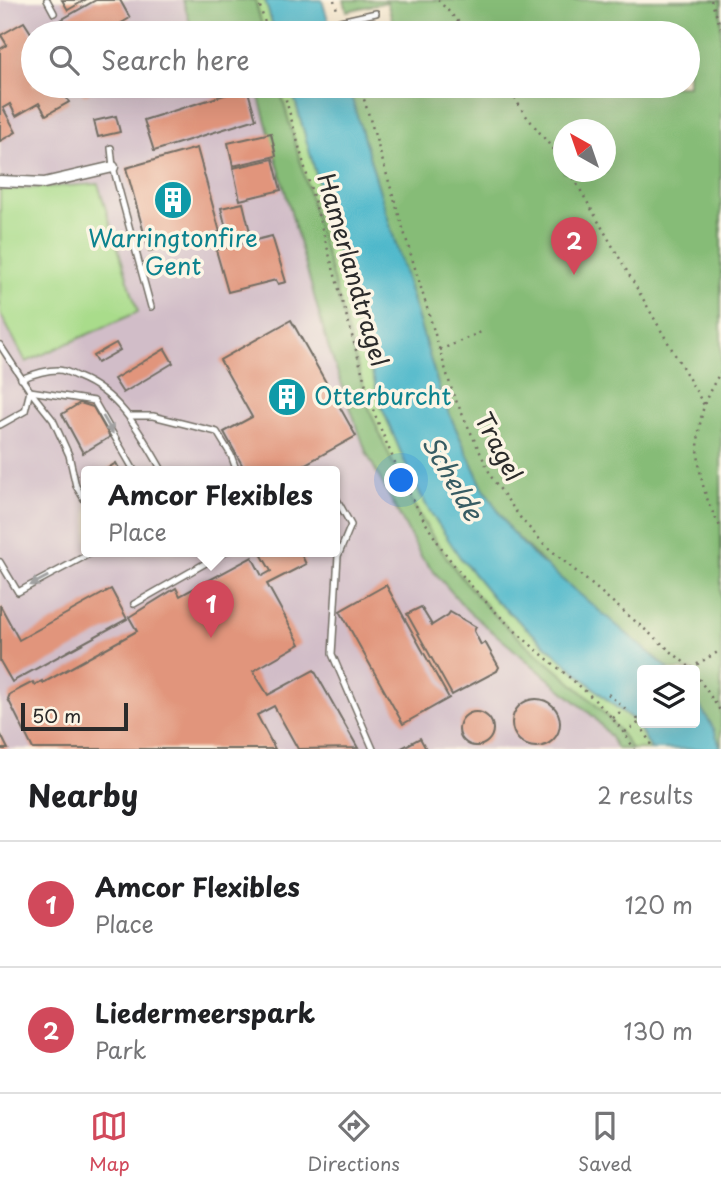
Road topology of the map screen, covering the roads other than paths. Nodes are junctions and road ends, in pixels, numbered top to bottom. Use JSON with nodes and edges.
{"nodes":[{"id":1,"x":47,"y":0,"type":"edge"},
{"id":2,"x":54,"y":13,"type":"dead end"},
{"id":3,"x":376,"y":13,"type":"dead end"},
{"id":4,"x":344,"y":21,"type":"edge"},
{"id":5,"x":111,"y":148,"type":"dead end"},
{"id":6,"x":113,"y":167,"type":"junction"},
{"id":7,"x":0,"y":181,"type":"edge"},
{"id":8,"x":151,"y":307,"type":"dead end"},
{"id":9,"x":0,"y":345,"type":"edge"},
{"id":10,"x":21,"y":379,"type":"junction"},
{"id":11,"x":30,"y":391,"type":"junction"},
{"id":12,"x":130,"y":416,"type":"junction"},
{"id":13,"x":0,"y":425,"type":"edge"},
{"id":14,"x":131,"y":466,"type":"edge"},
{"id":15,"x":159,"y":466,"type":"edge"},
{"id":16,"x":235,"y":466,"type":"edge"},
{"id":17,"x":81,"y":494,"type":"edge"},
{"id":18,"x":340,"y":505,"type":"edge"},
{"id":19,"x":340,"y":551,"type":"edge"},
{"id":20,"x":84,"y":557,"type":"edge"},
{"id":21,"x":216,"y":557,"type":"edge"},
{"id":22,"x":338,"y":557,"type":"edge"},
{"id":23,"x":0,"y":562,"type":"edge"},
{"id":24,"x":134,"y":604,"type":"dead end"},
{"id":25,"x":373,"y":749,"type":"edge"}],
"edges":[{"from":1,"to":2,"type":"lane"},
{"from":3,"to":4,"type":"lane"},
{"from":5,"to":6,"type":"lane"},
{"from":6,"to":7,"type":"street"},
{"from":6,"to":8,"type":"lane"},
{"from":9,"to":10,"type":"lane"},
{"from":10,"to":11,"type":"lane"},
{"from":10,"to":12,"type":"lane"},
{"from":11,"to":13,"type":"lane"},
{"from":11,"to":14,"type":"lane","one_way":true},
{"from":11,"to":17,"type":"lane"},
{"from":12,"to":15,"type":"lane"},
{"from":12,"to":16,"type":"lane"},
{"from":18,"to":19,"type":"lane"},
{"from":20,"to":23,"type":"lane","one_way":true},
{"from":21,"to":24,"type":"lane"},
{"from":22,"to":25,"type":"lane"}]}
